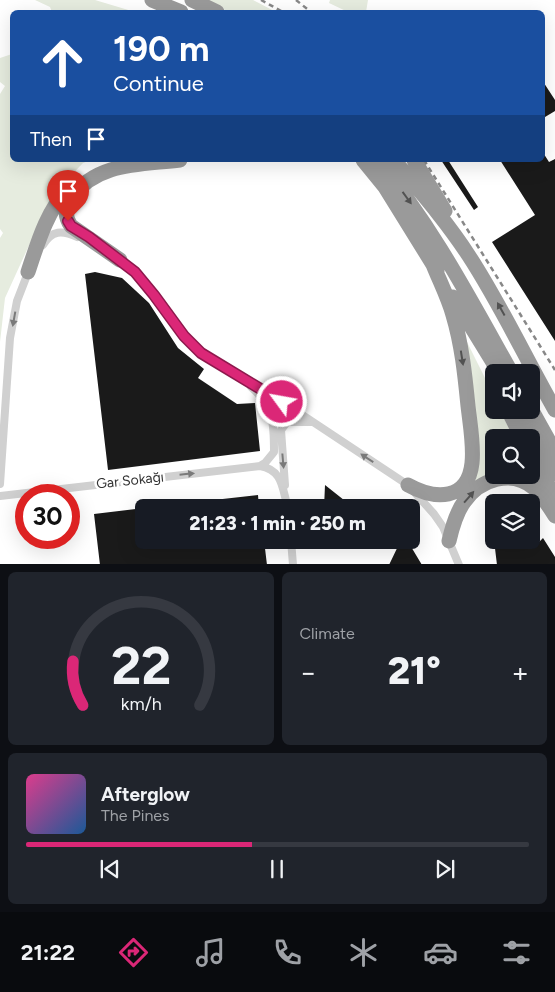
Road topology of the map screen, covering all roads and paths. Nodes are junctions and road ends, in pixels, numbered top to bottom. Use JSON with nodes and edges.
{"nodes":[{"id":1,"x":152,"y":0,"type":"edge"},
{"id":2,"x":192,"y":0,"type":"edge"},
{"id":3,"x":202,"y":0,"type":"edge"},
{"id":4,"x":176,"y":10,"type":"edge"},
{"id":5,"x":213,"y":10,"type":"edge"},
{"id":6,"x":214,"y":10,"type":"edge"},
{"id":7,"x":110,"y":162,"type":"edge"},
{"id":8,"x":156,"y":162,"type":"edge"},
{"id":9,"x":353,"y":162,"type":"edge"},
{"id":10,"x":364,"y":162,"type":"edge"},
{"id":11,"x":379,"y":162,"type":"edge"},
{"id":12,"x":396,"y":162,"type":"edge"},
{"id":13,"x":417,"y":165,"type":"edge"},
{"id":14,"x":80,"y":182,"type":"junction"},
{"id":15,"x":392,"y":199,"type":"junction"},
{"id":16,"x":450,"y":230,"type":"junction"},
{"id":17,"x":120,"y":260,"type":"junction"},
{"id":18,"x":432,"y":262,"type":"junction"},
{"id":19,"x":28,"y":272,"type":"junction"},
{"id":20,"x":451,"y":294,"type":"junction"},
{"id":21,"x":524,"y":351,"type":"junction"},
{"id":22,"x":486,"y":364,"type":"edge"},
{"id":23,"x":494,"y":364,"type":"edge"},
{"id":24,"x":507,"y":364,"type":"edge"},
{"id":25,"x":242,"y":378,"type":"junction"},
{"id":26,"x":555,"y":394,"type":"edge"},
{"id":27,"x":555,"y":410,"type":"edge"},
{"id":28,"x":525,"y":419,"type":"edge"},
{"id":29,"x":537,"y":419,"type":"edge"},
{"id":30,"x":312,"y":422,"type":"junction"},
{"id":31,"x":555,"y":452,"type":"edge"},
{"id":32,"x":260,"y":466,"type":"junction"},
{"id":33,"x":540,"y":470,"type":"edge"},
{"id":34,"x":555,"y":474,"type":"edge"},
{"id":35,"x":0,"y":484,"type":"edge"},
{"id":36,"x":408,"y":485,"type":"junction"},
{"id":37,"x":0,"y":496,"type":"edge"},
{"id":38,"x":555,"y":498,"type":"edge"},
{"id":39,"x":285,"y":499,"type":"edge"},
{"id":40,"x":287,"y":499,"type":"edge"},
{"id":41,"x":555,"y":516,"type":"edge"},
{"id":42,"x":449,"y":541,"type":"junction"},
{"id":43,"x":292,"y":549,"type":"edge"},
{"id":44,"x":293,"y":564,"type":"edge"},
{"id":45,"x":460,"y":564,"type":"edge"}],
"edges":[{"from":1,"to":4,"type":"highway"},
{"from":2,"to":5,"type":"highway"},
{"from":3,"to":6,"type":"highway"},
{"from":7,"to":14,"type":"highway"},
{"from":8,"to":14,"type":"highway"},
{"from":9,"to":15,"type":"highway"},
{"from":10,"to":15,"type":"highway"},
{"from":11,"to":24,"type":"highway","one_way":true},
{"from":12,"to":16,"type":"highway"},
{"from":13,"to":16,"type":"highway"},
{"from":14,"to":17,"type":"highway"},
{"from":14,"to":19,"type":"highway"},
{"from":15,"to":18,"type":"highway"},
{"from":21,"to":16,"type":"highway","one_way":true},
{"from":17,"to":19,"type":"street"},
{"from":17,"to":25,"type":"street"},
{"from":18,"to":20,"type":"highway"},
{"from":18,"to":36,"type":"highway","one_way":true},
{"from":19,"to":35,"type":"street","one_way":true},
{"from":20,"to":22,"type":"highway"},
{"from":20,"to":23,"type":"highway"},
{"from":21,"to":26,"type":"highway"},
{"from":21,"to":27,"type":"highway"},
{"from":25,"to":30,"type":"street"},
{"from":25,"to":32,"type":"street"},
{"from":28,"to":34,"type":"highway"},
{"from":29,"to":31,"type":"highway"},
{"from":36,"to":30,"type":"street","one_way":true},
{"from":30,"to":40,"type":"street","one_way":true},
{"from":37,"to":32,"type":"street","name":"Gar Sokağı","one_way":true},
{"from":32,"to":39,"type":"street"},
{"from":33,"to":38,"type":"highway"},
{"from":36,"to":42,"type":"street"},
{"from":42,"to":41,"type":"highway","one_way":true},
{"from":42,"to":45,"type":"street"},
{"from":43,"to":44,"type":"street"}]}
